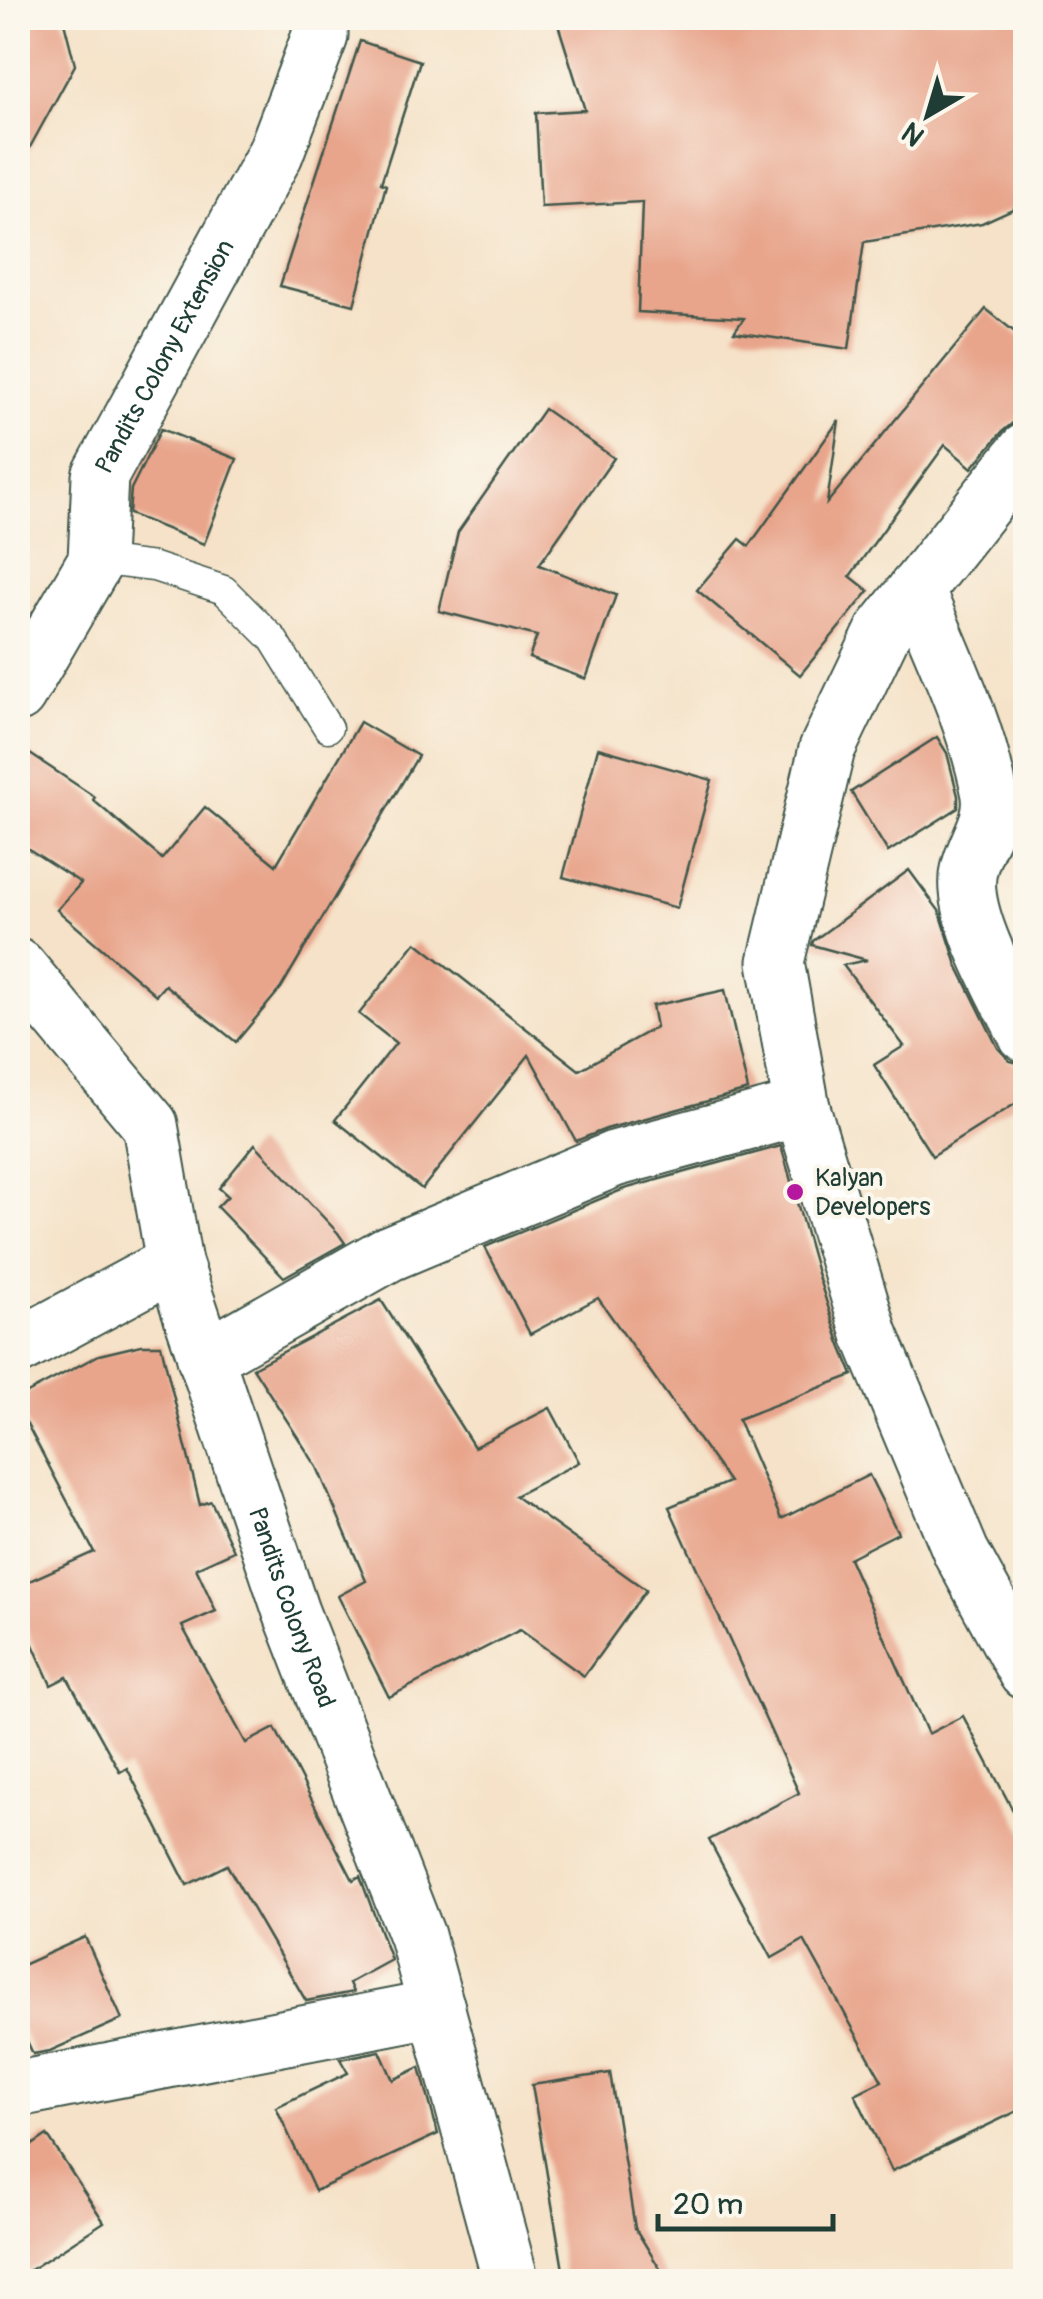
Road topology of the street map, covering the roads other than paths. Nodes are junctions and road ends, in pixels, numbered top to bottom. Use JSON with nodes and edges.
{"nodes":[{"id":1,"x":320,"y":18,"type":"edge"},
{"id":2,"x":1026,"y":451,"type":"edge"},
{"id":3,"x":96,"y":560,"type":"junction"},
{"id":4,"x":916,"y":589,"type":"junction"},
{"id":5,"x":18,"y":694,"type":"edge"},
{"id":6,"x":328,"y":728,"type":"dead end"},
{"id":7,"x":18,"y":967,"type":"edge"},
{"id":8,"x":1026,"y":1034,"type":"edge"},
{"id":9,"x":802,"y":1108,"type":"junction"},
{"id":10,"x":174,"y":1263,"type":"junction"},
{"id":11,"x":18,"y":1347,"type":"edge"},
{"id":12,"x":205,"y":1358,"type":"junction"},
{"id":13,"x":1026,"y":1672,"type":"edge"},
{"id":14,"x":437,"y":2008,"type":"junction"},
{"id":15,"x":18,"y":2090,"type":"edge"},
{"id":16,"x":511,"y":2282,"type":"edge"}],
"edges":[{"from":1,"to":3,"type":"street","name":"Pandits Colony Extension"},
{"from":2,"to":4,"type":"street"},
{"from":3,"to":5,"type":"street","name":"Pandits Colony Extension"},
{"from":3,"to":6,"type":"lane"},
{"from":4,"to":8,"type":"street"},
{"from":4,"to":9,"type":"street"},
{"from":7,"to":10,"type":"street","name":"Pandits Colony Road"},
{"from":9,"to":12,"type":"street"},
{"from":9,"to":13,"type":"street"},
{"from":10,"to":11,"type":"street"},
{"from":10,"to":12,"type":"street","name":"Pandits Colony Road"},
{"from":12,"to":14,"type":"street","name":"Pandits Colony Road"},
{"from":14,"to":15,"type":"street"},
{"from":14,"to":16,"type":"street","name":"Pandits Colony Road"}]}
